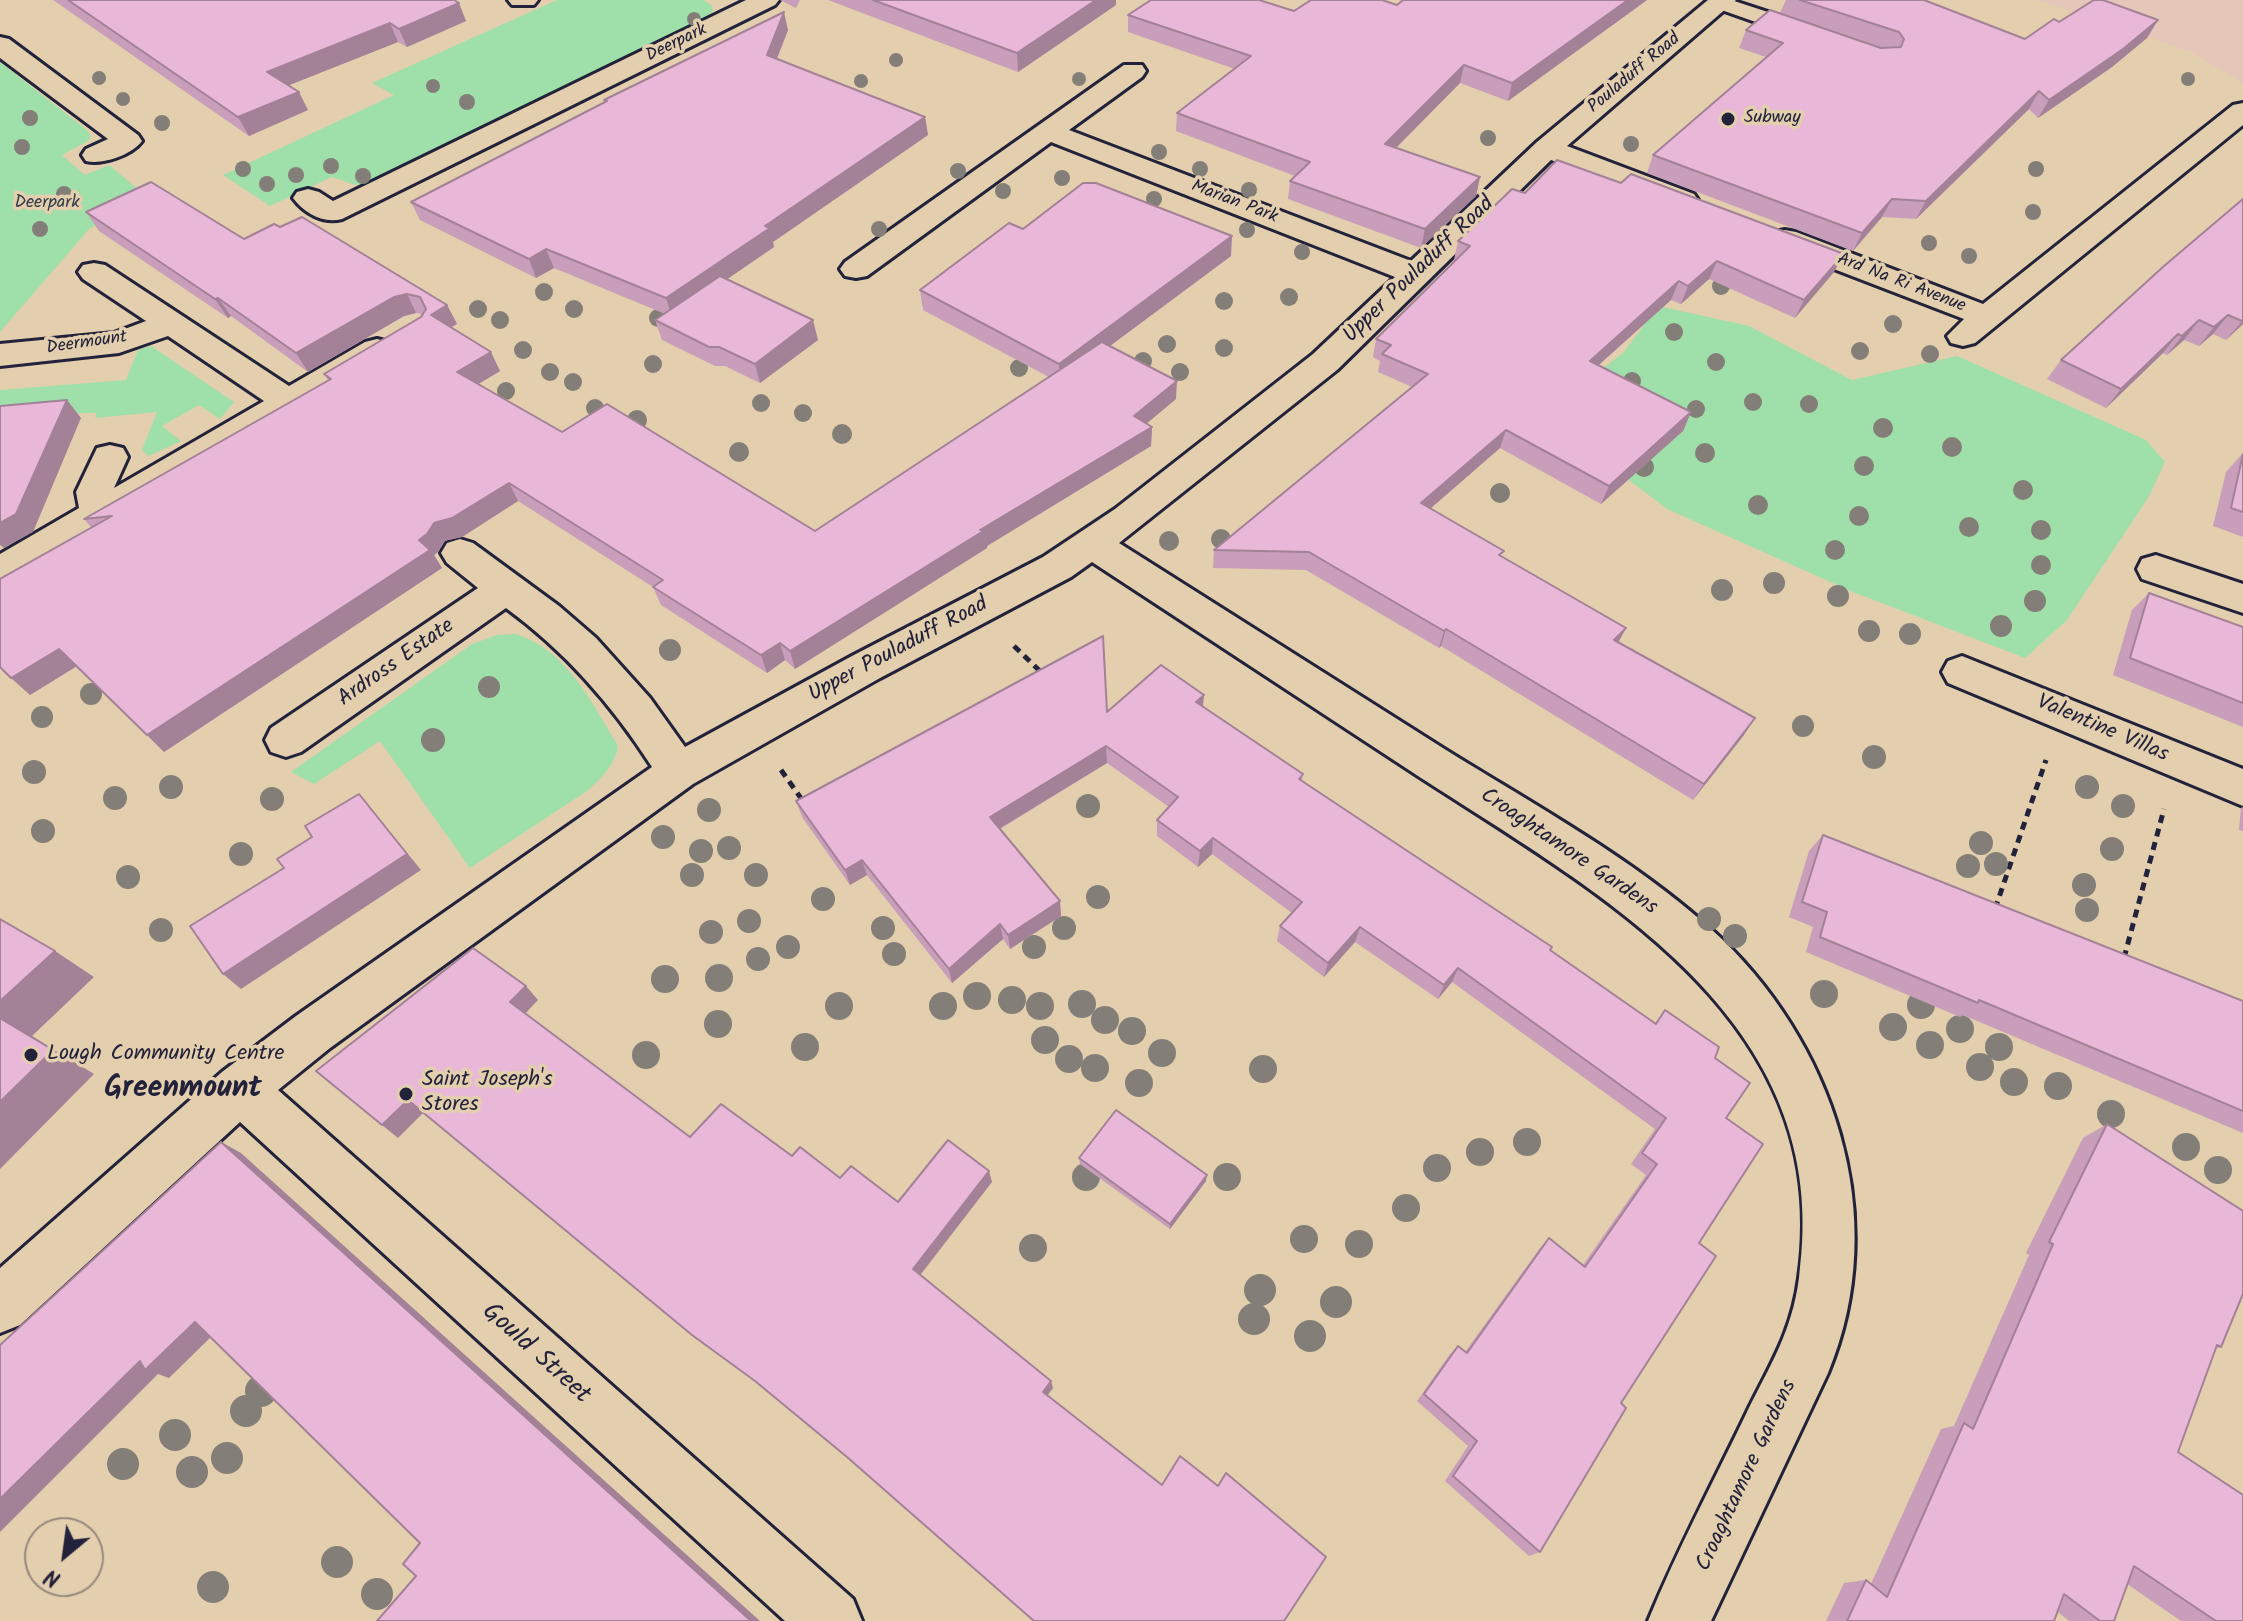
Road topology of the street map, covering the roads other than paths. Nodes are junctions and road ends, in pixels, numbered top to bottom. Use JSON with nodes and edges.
{"nodes":[{"id":1,"x":1722,"y":1,"type":"edge"},
{"id":2,"x":747,"y":3,"type":"edge"},
{"id":3,"x":1823,"y":38,"type":"edge"},
{"id":4,"x":0,"y":45,"type":"edge"},
{"id":5,"x":1133,"y":71,"type":"dead end"},
{"id":6,"x":2243,"y":111,"type":"edge"},
{"id":7,"x":1050,"y":132,"type":"junction"},
{"id":8,"x":1547,"y":148,"type":"junction"},
{"id":9,"x":96,"y":155,"type":"dead end"},
{"id":10,"x":308,"y":198,"type":"dead end"},
{"id":11,"x":1716,"y":213,"type":"edge"},
{"id":12,"x":1758,"y":229,"type":"edge"},
{"id":13,"x":856,"y":269,"type":"dead end"},
{"id":14,"x":94,"y":272,"type":"dead end"},
{"id":15,"x":1418,"y":275,"type":"junction"},
{"id":16,"x":1986,"y":316,"type":"junction"},
{"id":17,"x":171,"y":323,"type":"junction"},
{"id":18,"x":404,"y":333,"type":"edge"},
{"id":19,"x":1962,"y":338,"type":"dead end"},
{"id":20,"x":0,"y":355,"type":"edge"},
{"id":21,"x":288,"y":401,"type":"junction"},
{"id":22,"x":110,"y":457,"type":"dead end"},
{"id":23,"x":99,"y":515,"type":"junction"},
{"id":24,"x":1092,"y":544,"type":"junction"},
{"id":25,"x":460,"y":553,"type":"dead end"},
{"id":26,"x":2156,"y":569,"type":"dead end"},
{"id":27,"x":0,"y":572,"type":"edge"},
{"id":28,"x":507,"y":588,"type":"junction"},
{"id":29,"x":2243,"y":599,"type":"edge"},
{"id":30,"x":1962,"y":672,"type":"dead end"},
{"id":31,"x":286,"y":740,"type":"dead end"},
{"id":32,"x":678,"y":772,"type":"junction"},
{"id":33,"x":2243,"y":788,"type":"edge"},
{"id":34,"x":227,"y":1099,"type":"junction"},
{"id":35,"x":0,"y":1305,"type":"edge"},
{"id":36,"x":831,"y":1621,"type":"edge"},
{"id":37,"x":1679,"y":1621,"type":"edge"}],
"edges":[{"from":1,"to":3,"type":"lane"},
{"from":1,"to":8,"type":"street","name":"Pouladuff Road"},
{"from":2,"to":10,"type":"street","name":"Deerpark"},
{"from":4,"to":9,"type":"street"},
{"from":5,"to":7,"type":"street"},
{"from":6,"to":16,"type":"street","name":"Ard Na Ri Avenue"},
{"from":7,"to":13,"type":"street"},
{"from":7,"to":15,"type":"street","name":"Marian Park"},
{"from":8,"to":11,"type":"street"},
{"from":8,"to":15,"type":"street","name":"Upper Pouladuff Road"},
{"from":12,"to":16,"type":"street","name":"Ard Na Ri Avenue"},
{"from":14,"to":17,"type":"street","name":"Deermount"},
{"from":15,"to":24,"type":"street","name":"Upper Pouladuff Road"},
{"from":16,"to":19,"type":"street","name":"Ard Na Ri Avenue"},
{"from":17,"to":20,"type":"street","name":"Deermount"},
{"from":17,"to":21,"type":"street","name":"Deermount"},
{"from":18,"to":21,"type":"street"},
{"from":21,"to":23,"type":"street"},
{"from":22,"to":23,"type":"street"},
{"from":23,"to":27,"type":"street"},
{"from":24,"to":32,"type":"street","name":"Upper Pouladuff Road"},
{"from":24,"to":37,"type":"street","name":"Croaghtamore Gardens"},
{"from":25,"to":28,"type":"street"},
{"from":26,"to":29,"type":"street"},
{"from":28,"to":31,"type":"street","name":"Ardross Estate"},
{"from":28,"to":32,"type":"street"},
{"from":30,"to":33,"type":"street","name":"Valentine Villas"},
{"from":32,"to":34,"type":"street","name":"Upper Pouladuff Road"},
{"from":34,"to":35,"type":"street","name":"Upper Pouladuff Road"},
{"from":34,"to":36,"type":"street","name":"Gould Street"}]}
